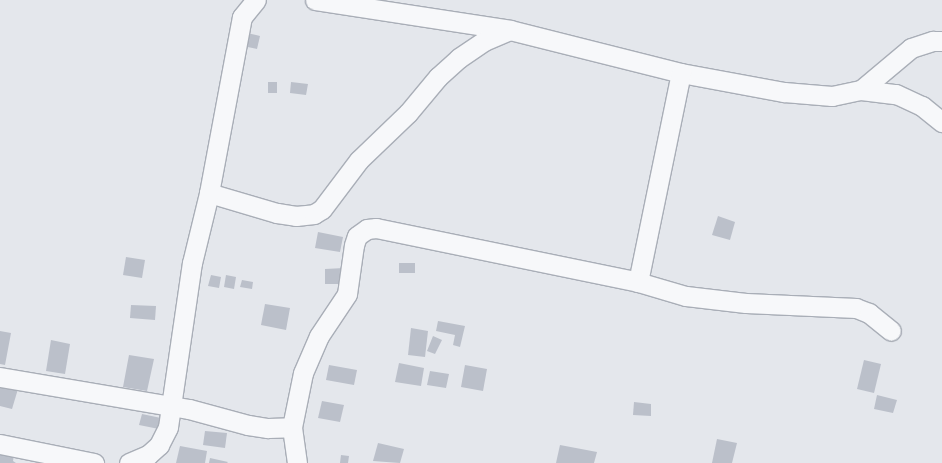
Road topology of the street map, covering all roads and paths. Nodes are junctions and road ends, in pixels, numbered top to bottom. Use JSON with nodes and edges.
{"nodes":[{"id":1,"x":256,"y":0,"type":"edge"},
{"id":2,"x":315,"y":0,"type":"edge"},
{"id":3,"x":510,"y":30,"type":"junction"},
{"id":4,"x":942,"y":41,"type":"edge"},
{"id":5,"x":681,"y":73,"type":"junction"},
{"id":6,"x":861,"y":90,"type":"junction"},
{"id":7,"x":942,"y":122,"type":"edge"},
{"id":8,"x":209,"y":193,"type":"junction"},
{"id":9,"x":638,"y":282,"type":"junction"},
{"id":10,"x":891,"y":331,"type":"dead end"},
{"id":11,"x":0,"y":377,"type":"edge"},
{"id":12,"x":172,"y":406,"type":"junction"},
{"id":13,"x":292,"y":427,"type":"junction"},
{"id":14,"x":0,"y":444,"type":"edge"},
{"id":15,"x":94,"y":463,"type":"edge"},
{"id":16,"x":129,"y":463,"type":"edge"},
{"id":17,"x":298,"y":463,"type":"edge"}],
"edges":[{"from":1,"to":8,"type":"street"},
{"from":2,"to":3,"type":"street"},
{"from":3,"to":5,"type":"street"},
{"from":3,"to":8,"type":"street"},
{"from":4,"to":6,"type":"street"},
{"from":5,"to":6,"type":"street"},
{"from":5,"to":9,"type":"street"},
{"from":6,"to":7,"type":"street"},
{"from":8,"to":12,"type":"street"},
{"from":9,"to":10,"type":"street"},
{"from":9,"to":13,"type":"street"},
{"from":11,"to":12,"type":"street"},
{"from":12,"to":13,"type":"street"},
{"from":12,"to":16,"type":"street"},
{"from":13,"to":17,"type":"street"},
{"from":14,"to":15,"type":"street"}]}
